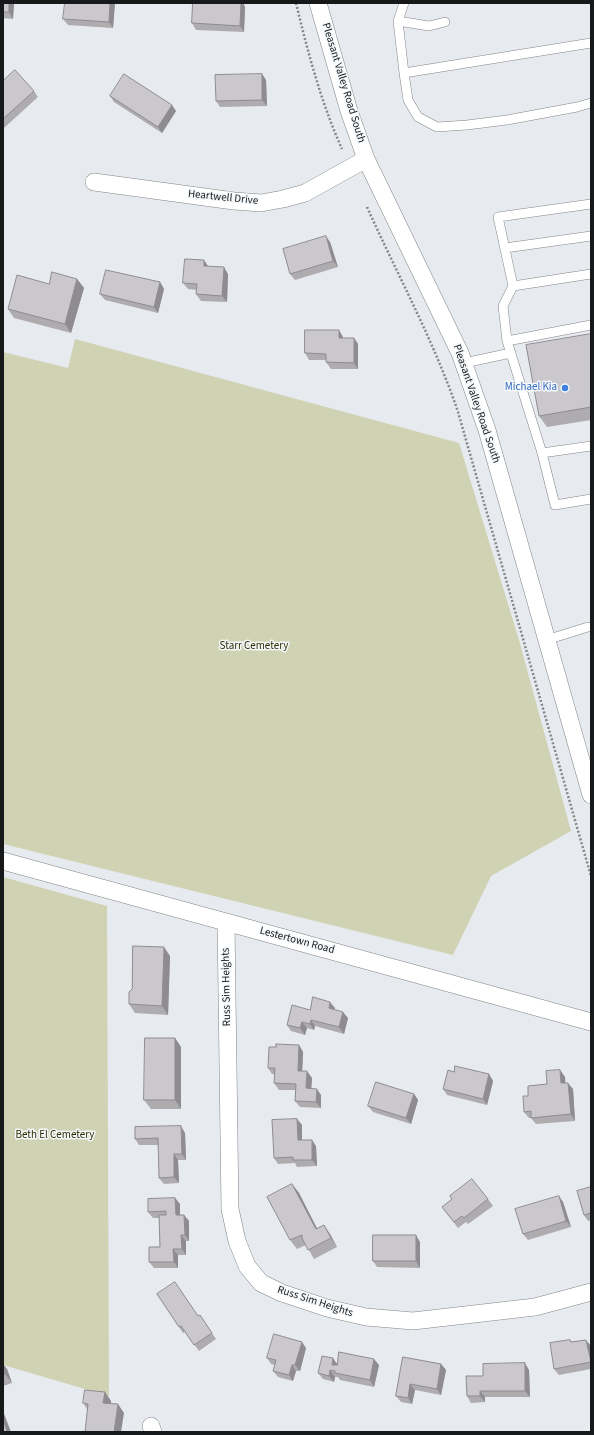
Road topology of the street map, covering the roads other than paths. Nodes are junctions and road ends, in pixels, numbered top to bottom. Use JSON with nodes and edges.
{"nodes":[{"id":1,"x":318,"y":3,"type":"edge"},
{"id":2,"x":404,"y":3,"type":"edge"},
{"id":3,"x":398,"y":21,"type":"junction"},
{"id":4,"x":445,"y":22,"type":"dead end"},
{"id":5,"x":591,"y":43,"type":"edge"},
{"id":6,"x":404,"y":73,"type":"junction"},
{"id":7,"x":591,"y":103,"type":"edge"},
{"id":8,"x":366,"y":159,"type":"junction"},
{"id":9,"x":94,"y":182,"type":"dead end"},
{"id":10,"x":591,"y":204,"type":"edge"},
{"id":11,"x":591,"y":236,"type":"edge"},
{"id":12,"x":505,"y":248,"type":"junction"},
{"id":13,"x":591,"y":274,"type":"edge"},
{"id":14,"x":513,"y":286,"type":"junction"},
{"id":15,"x":591,"y":325,"type":"edge"},
{"id":16,"x":507,"y":341,"type":"junction"},
{"id":17,"x":511,"y":353,"type":"junction"},
{"id":18,"x":464,"y":363,"type":"junction"},
{"id":19,"x":591,"y":446,"type":"edge"},
{"id":20,"x":542,"y":453,"type":"junction"},
{"id":21,"x":591,"y":499,"type":"edge"},
{"id":22,"x":588,"y":627,"type":"dead end"},
{"id":23,"x":546,"y":640,"type":"junction"},
{"id":24,"x":591,"y":795,"type":"edge"},
{"id":25,"x":3,"y":861,"type":"edge"},
{"id":26,"x":226,"y":922,"type":"junction"},
{"id":27,"x":591,"y":1022,"type":"edge"},
{"id":28,"x":591,"y":1292,"type":"edge"}],
"edges":[{"from":1,"to":8,"type":"street","name":"Pleasant Valley Road South"},
{"from":2,"to":3,"type":"lane"},
{"from":3,"to":4,"type":"lane"},
{"from":3,"to":6,"type":"lane"},
{"from":5,"to":6,"type":"lane"},
{"from":6,"to":7,"type":"lane"},
{"from":8,"to":9,"type":"street","name":"Heartwell Drive"},
{"from":8,"to":18,"type":"street","name":"Pleasant Valley Road South"},
{"from":10,"to":12,"type":"lane"},
{"from":11,"to":12,"type":"lane"},
{"from":12,"to":14,"type":"lane"},
{"from":13,"to":14,"type":"lane"},
{"from":14,"to":16,"type":"lane"},
{"from":15,"to":16,"type":"lane"},
{"from":16,"to":17,"type":"lane"},
{"from":17,"to":18,"type":"lane"},
{"from":17,"to":20,"type":"lane"},
{"from":18,"to":23,"type":"street","name":"Pleasant Valley Road South"},
{"from":19,"to":20,"type":"lane"},
{"from":20,"to":21,"type":"lane"},
{"from":22,"to":23,"type":"lane"},
{"from":23,"to":24,"type":"street","name":"Pleasant Valley Road South"},
{"from":25,"to":26,"type":"street","name":"Lestertown Road"},
{"from":26,"to":27,"type":"street","name":"Lestertown Road"},
{"from":26,"to":28,"type":"street","name":"Russ Sim Heights"}]}
